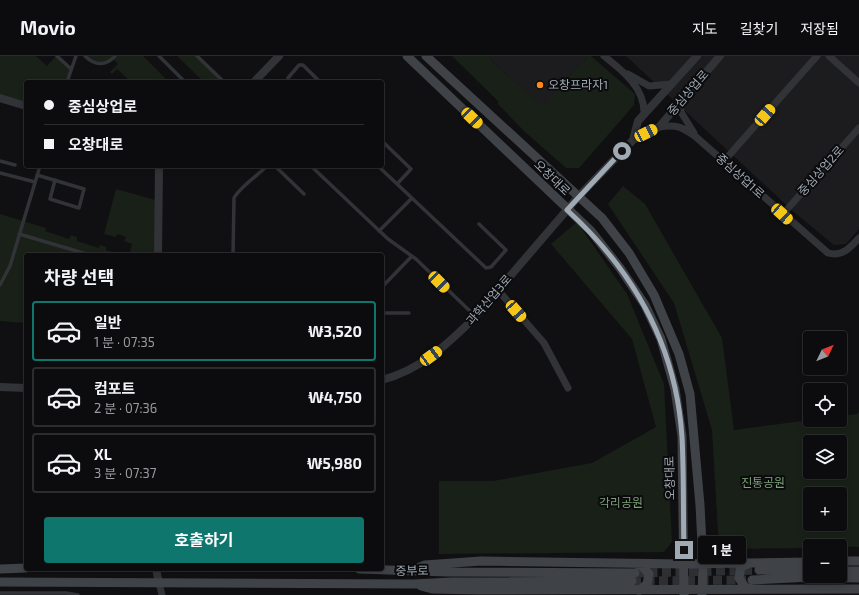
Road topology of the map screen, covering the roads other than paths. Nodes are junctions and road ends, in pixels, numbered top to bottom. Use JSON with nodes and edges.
{"nodes":[{"id":1,"x":57,"y":56,"type":"edge"},
{"id":2,"x":76,"y":56,"type":"edge"},
{"id":3,"x":85,"y":56,"type":"edge"},
{"id":4,"x":115,"y":56,"type":"edge"},
{"id":5,"x":158,"y":56,"type":"edge"},
{"id":6,"x":197,"y":56,"type":"edge"},
{"id":7,"x":279,"y":56,"type":"edge"},
{"id":8,"x":407,"y":56,"type":"edge"},
{"id":9,"x":426,"y":56,"type":"edge"},
{"id":10,"x":604,"y":56,"type":"edge"},
{"id":11,"x":697,"y":56,"type":"edge"},
{"id":12,"x":720,"y":56,"type":"edge"},
{"id":13,"x":817,"y":56,"type":"edge"},
{"id":14,"x":829,"y":56,"type":"edge"},
{"id":15,"x":71,"y":69,"type":"junction"},
{"id":16,"x":622,"y":71,"type":"junction"},
{"id":17,"x":68,"y":80,"type":"edge"},
{"id":18,"x":183,"y":80,"type":"edge"},
{"id":19,"x":222,"y":80,"type":"edge"},
{"id":20,"x":256,"y":80,"type":"edge"},
{"id":21,"x":288,"y":80,"type":"edge"},
{"id":22,"x":318,"y":80,"type":"edge"},
{"id":23,"x":859,"y":83,"type":"edge"},
{"id":24,"x":672,"y":84,"type":"junction"},
{"id":25,"x":0,"y":98,"type":"edge"},
{"id":26,"x":680,"y":102,"type":"junction"},
{"id":27,"x":24,"y":105,"type":"edge"},
{"id":28,"x":644,"y":114,"type":"junction"},
{"id":29,"x":659,"y":127,"type":"junction"},
{"id":30,"x":859,"y":128,"type":"edge"},
{"id":31,"x":696,"y":137,"type":"junction"},
{"id":32,"x":633,"y":140,"type":"junction"},
{"id":33,"x":384,"y":143,"type":"edge"},
{"id":34,"x":0,"y":161,"type":"edge"},
{"id":35,"x":724,"y":161,"type":"junction"},
{"id":36,"x":15,"y":165,"type":"dead end"},
{"id":37,"x":39,"y":168,"type":"edge"},
{"id":38,"x":159,"y":168,"type":"edge"},
{"id":39,"x":265,"y":168,"type":"edge"},
{"id":40,"x":277,"y":168,"type":"edge"},
{"id":41,"x":314,"y":168,"type":"edge"},
{"id":42,"x":380,"y":168,"type":"edge"},
{"id":43,"x":0,"y":173,"type":"edge"},
{"id":44,"x":37,"y":175,"type":"junction"},
{"id":45,"x":55,"y":180,"type":"junction"},
{"id":46,"x":35,"y":182,"type":"junction"},
{"id":47,"x":397,"y":184,"type":"junction"},
{"id":48,"x":304,"y":194,"type":"dead end"},
{"id":49,"x":578,"y":197,"type":"junction"},
{"id":50,"x":412,"y":198,"type":"junction"},
{"id":51,"x":567,"y":210,"type":"junction"},
{"id":52,"x":782,"y":214,"type":"junction"},
{"id":53,"x":479,"y":224,"type":"dead end"},
{"id":54,"x":379,"y":231,"type":"junction"},
{"id":55,"x":19,"y":234,"type":"junction"},
{"id":56,"x":859,"y":238,"type":"edge"},
{"id":57,"x":83,"y":253,"type":"edge"},
{"id":58,"x":158,"y":253,"type":"edge"},
{"id":59,"x":233,"y":253,"type":"edge"},
{"id":60,"x":412,"y":256,"type":"junction"},
{"id":61,"x":0,"y":285,"type":"edge"},
{"id":62,"x":384,"y":285,"type":"edge"},
{"id":63,"x":498,"y":290,"type":"junction"},
{"id":64,"x":384,"y":313,"type":"edge"},
{"id":65,"x":408,"y":313,"type":"dead end"},
{"id":66,"x":475,"y":317,"type":"junction"},
{"id":67,"x":384,"y":379,"type":"edge"},
{"id":68,"x":0,"y":388,"type":"edge"},
{"id":69,"x":24,"y":388,"type":"edge"},
{"id":70,"x":568,"y":388,"type":"dead end"},
{"id":71,"x":847,"y":561,"type":"edge"},
{"id":72,"x":859,"y":561,"type":"edge"},
{"id":73,"x":751,"y":562,"type":"junction"},
{"id":74,"x":803,"y":562,"type":"edge"},
{"id":75,"x":637,"y":564,"type":"junction"},
{"id":76,"x":684,"y":564,"type":"junction"},
{"id":77,"x":704,"y":564,"type":"junction"},
{"id":78,"x":24,"y":568,"type":"edge"},
{"id":79,"x":0,"y":569,"type":"edge"},
{"id":80,"x":384,"y":569,"type":"edge"},
{"id":81,"x":413,"y":570,"type":"junction"},
{"id":82,"x":759,"y":570,"type":"tunnel mouth"},
{"id":83,"x":156,"y":571,"type":"edge"},
{"id":84,"x":803,"y":571,"type":"edge"},
{"id":85,"x":847,"y":571,"type":"edge"},
{"id":86,"x":859,"y":571,"type":"edge"},
{"id":87,"x":859,"y":578,"type":"edge"},
{"id":88,"x":752,"y":580,"type":"tunnel mouth"},
{"id":89,"x":0,"y":582,"type":"edge"},
{"id":90,"x":159,"y":583,"type":"junction"},
{"id":91,"x":414,"y":584,"type":"junction"},
{"id":92,"x":859,"y":589,"type":"edge"},
{"id":93,"x":639,"y":590,"type":"junction"},
{"id":94,"x":756,"y":590,"type":"junction"},
{"id":95,"x":0,"y":593,"type":"edge"},
{"id":96,"x":684,"y":593,"type":"edge"},
{"id":97,"x":702,"y":593,"type":"edge"},
{"id":98,"x":78,"y":595,"type":"edge"},
{"id":99,"x":162,"y":595,"type":"edge"}],
"edges":[{"from":1,"to":15,"type":"lane"},
{"from":2,"to":15,"type":"lane"},
{"from":3,"to":4,"type":"lane"},
{"from":5,"to":18,"type":"lane"},
{"from":6,"to":19,"type":"lane"},
{"from":7,"to":20,"type":"street"},
{"from":8,"to":51,"type":"main road","name":"오창대로"},
{"from":9,"to":49,"type":"main road","name":"오창대로"},
{"from":10,"to":16,"type":"street"},
{"from":11,"to":24,"type":"street","name":"중심상업로"},
{"from":12,"to":26,"type":"street","name":"중심상업로"},
{"from":13,"to":35,"type":"street"},
{"from":14,"to":23,"type":"street"},
{"from":15,"to":17,"type":"lane"},
{"from":16,"to":24,"type":"street"},
{"from":16,"to":28,"type":"street"},
{"from":21,"to":22,"type":"lane"},
{"from":24,"to":28,"type":"street","name":"중심상업로"},
{"from":25,"to":27,"type":"street"},
{"from":26,"to":29,"type":"street","name":"중심상업로"},
{"from":26,"to":31,"type":"street"},
{"from":28,"to":32,"type":"street","name":"중심상업로"},
{"from":29,"to":31,"type":"street"},
{"from":29,"to":32,"type":"street","name":"중심상업로"},
{"from":30,"to":52,"type":"street","name":"중심상업2로"},
{"from":31,"to":35,"type":"street","name":"중심상업1로"},
{"from":32,"to":49,"type":"street","name":"중심상업로"},
{"from":33,"to":47,"type":"lane"},
{"from":34,"to":36,"type":"lane"},
{"from":35,"to":52,"type":"street","name":"중심상업1로"},
{"from":37,"to":44,"type":"lane"},
{"from":38,"to":58,"type":"street"},
{"from":39,"to":59,"type":"lane"},
{"from":40,"to":48,"type":"lane"},
{"from":41,"to":54,"type":"lane"},
{"from":42,"to":47,"type":"lane"},
{"from":43,"to":46,"type":"lane"},
{"from":44,"to":45,"type":"lane"},
{"from":44,"to":46,"type":"lane"},
{"from":45,"to":45,"type":"lane"},
{"from":46,"to":55,"type":"lane"},
{"from":47,"to":50,"type":"lane"},
{"from":49,"to":51,"type":"street","name":"과학산업3로"},
{"from":49,"to":77,"type":"main road","name":"오창대로"},
{"from":50,"to":53,"type":"lane"},
{"from":50,"to":54,"type":"lane"},
{"from":51,"to":63,"type":"street","name":"과학산업3로"},
{"from":51,"to":76,"type":"main road","name":"오창대로"},
{"from":52,"to":56,"type":"street","name":"중심상업1로"},
{"from":54,"to":60,"type":"lane"},
{"from":55,"to":57,"type":"lane"},
{"from":55,"to":61,"type":"lane"},
{"from":60,"to":62,"type":"lane"},
{"from":60,"to":66,"type":"lane"},
{"from":63,"to":66,"type":"street","name":"과학산업3로"},
{"from":63,"to":70,"type":"street"},
{"from":64,"to":65,"type":"lane"},
{"from":66,"to":67,"type":"street","name":"과학산업3로"},
{"from":68,"to":69,"type":"street"},
{"from":71,"to":72,"type":"main road"},
{"from":73,"to":74,"type":"main road"},
{"from":73,"to":77,"type":"main road"},
{"from":73,"to":94,"type":"main road"},
{"from":75,"to":76,"type":"main road"},
{"from":75,"to":81,"type":"main road"},
{"from":75,"to":93,"type":"main road"},
{"from":76,"to":77,"type":"main road"},
{"from":76,"to":96,"type":"main road","name":"오창대로"},
{"from":77,"to":97,"type":"main road","name":"오창대로"},
{"from":78,"to":79,"type":"main road"},
{"from":80,"to":81,"type":"main road","name":"중부로"},
{"from":81,"to":91,"type":"main road","name":"중부로"},
{"from":82,"to":84,"type":"main road"},
{"from":83,"to":90,"type":"street"},
{"from":85,"to":86,"type":"main road"},
{"from":87,"to":88,"type":"main road"},
{"from":89,"to":90,"type":"main road","name":"중부로"},
{"from":90,"to":91,"type":"main road","name":"중부로"},
{"from":90,"to":99,"type":"street"},
{"from":91,"to":93,"type":"main road"},
{"from":92,"to":94,"type":"main road"},
{"from":93,"to":96,"type":"main road"},
{"from":94,"to":97,"type":"main road"},
{"from":95,"to":98,"type":"lane"},
{"from":96,"to":97,"type":"main road"}]}
